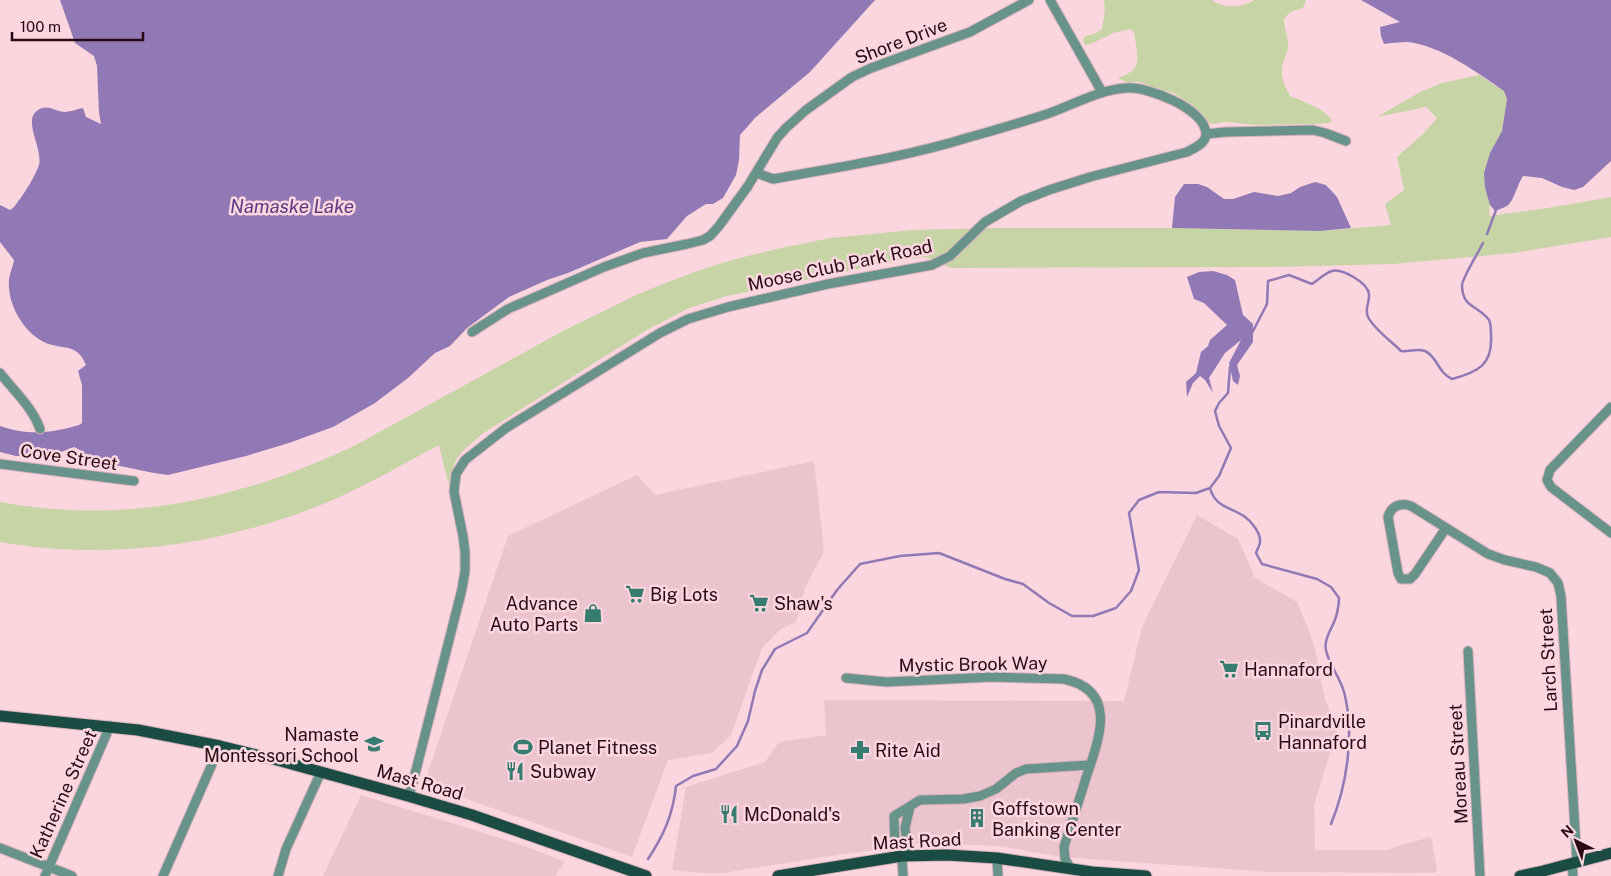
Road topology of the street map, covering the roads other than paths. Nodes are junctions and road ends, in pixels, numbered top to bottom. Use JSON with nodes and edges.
{"nodes":[{"id":1,"x":1029,"y":0,"type":"edge"},
{"id":2,"x":1050,"y":0,"type":"edge"},
{"id":3,"x":1102,"y":92,"type":"junction"},
{"id":4,"x":1206,"y":134,"type":"junction"},
{"id":5,"x":1346,"y":141,"type":"dead end"},
{"id":6,"x":757,"y":171,"type":"junction"},
{"id":7,"x":472,"y":332,"type":"dead end"},
{"id":8,"x":0,"y":373,"type":"edge"},
{"id":9,"x":1611,"y":408,"type":"edge"},
{"id":10,"x":40,"y":429,"type":"dead end"},
{"id":11,"x":0,"y":464,"type":"edge"},
{"id":12,"x":134,"y":482,"type":"dead end"},
{"id":13,"x":1446,"y":528,"type":"junction"},
{"id":14,"x":1609,"y":529,"type":"edge"},
{"id":15,"x":1468,"y":651,"type":"dead end"},
{"id":16,"x":846,"y":678,"type":"dead end"},
{"id":17,"x":0,"y":716,"type":"edge"},
{"id":18,"x":110,"y":726,"type":"junction"},
{"id":19,"x":220,"y":746,"type":"junction"},
{"id":20,"x":1090,"y":765,"type":"junction"},
{"id":21,"x":321,"y":772,"type":"junction"},
{"id":22,"x":408,"y":796,"type":"junction"},
{"id":23,"x":910,"y":807,"type":"junction"},
{"id":24,"x":0,"y":848,"type":"edge"},
{"id":25,"x":1611,"y":854,"type":"edge"},
{"id":26,"x":902,"y":856,"type":"junction"},
{"id":27,"x":997,"y":858,"type":"junction"},
{"id":28,"x":1574,"y":868,"type":"edge"},
{"id":29,"x":1071,"y":869,"type":"junction"},
{"id":30,"x":46,"y":872,"type":"edge"},
{"id":31,"x":803,"y":874,"type":"edge"},
{"id":32,"x":1092,"y":874,"type":"edge"},
{"id":33,"x":72,"y":876,"type":"edge"},
{"id":34,"x":163,"y":876,"type":"edge"},
{"id":35,"x":278,"y":876,"type":"edge"},
{"id":36,"x":646,"y":876,"type":"edge"},
{"id":37,"x":778,"y":876,"type":"edge"},
{"id":38,"x":903,"y":876,"type":"edge"},
{"id":39,"x":998,"y":876,"type":"edge"},
{"id":40,"x":1146,"y":876,"type":"edge"},
{"id":41,"x":1480,"y":876,"type":"edge"},
{"id":42,"x":1520,"y":876,"type":"edge"}],
"edges":[{"from":1,"to":6,"type":"street","name":"Shore Drive"},
{"from":2,"to":3,"type":"street"},
{"from":3,"to":4,"type":"street"},
{"from":3,"to":6,"type":"street"},
{"from":4,"to":5,"type":"street"},
{"from":4,"to":22,"type":"street","name":"Moose Club Park Road"},
{"from":6,"to":7,"type":"street"},
{"from":8,"to":10,"type":"street"},
{"from":9,"to":14,"type":"street"},
{"from":11,"to":12,"type":"street","name":"Cove Street"},
{"from":13,"to":13,"type":"street","name":"Larch Street"},
{"from":13,"to":28,"type":"street","name":"Larch Street"},
{"from":15,"to":41,"type":"street","name":"Moreau Street"},
{"from":16,"to":20,"type":"street","name":"Mystic Brook Way"},
{"from":17,"to":18,"type":"main road","name":"Mast Road"},
{"from":18,"to":19,"type":"main road","name":"Mast Road"},
{"from":18,"to":30,"type":"street","name":"Katherine Street"},
{"from":19,"to":21,"type":"main road","name":"Mast Road"},
{"from":19,"to":34,"type":"street"},
{"from":20,"to":23,"type":"street"},
{"from":20,"to":29,"type":"street","name":"Mystic Brook Way"},
{"from":21,"to":22,"type":"main road","name":"Mast Road"},
{"from":21,"to":35,"type":"street"},
{"from":22,"to":36,"type":"main road","name":"Mast Road"},
{"from":23,"to":26,"type":"street"},
{"from":23,"to":26,"type":"street"},
{"from":24,"to":30,"type":"street"},
{"from":25,"to":28,"type":"main road"},
{"from":26,"to":27,"type":"main road","name":"Mast Road"},
{"from":26,"to":31,"type":"main road","name":"Mast Road"},
{"from":26,"to":38,"type":"street"},
{"from":27,"to":29,"type":"main road","name":"Mast Road"},
{"from":27,"to":39,"type":"street"},
{"from":28,"to":42,"type":"main road"},
{"from":29,"to":32,"type":"main road","name":"Mast Road"},
{"from":30,"to":33,"type":"street"},
{"from":31,"to":37,"type":"main road","name":"Mast Road"},
{"from":32,"to":40,"type":"main road","name":"Mast Road"}]}
